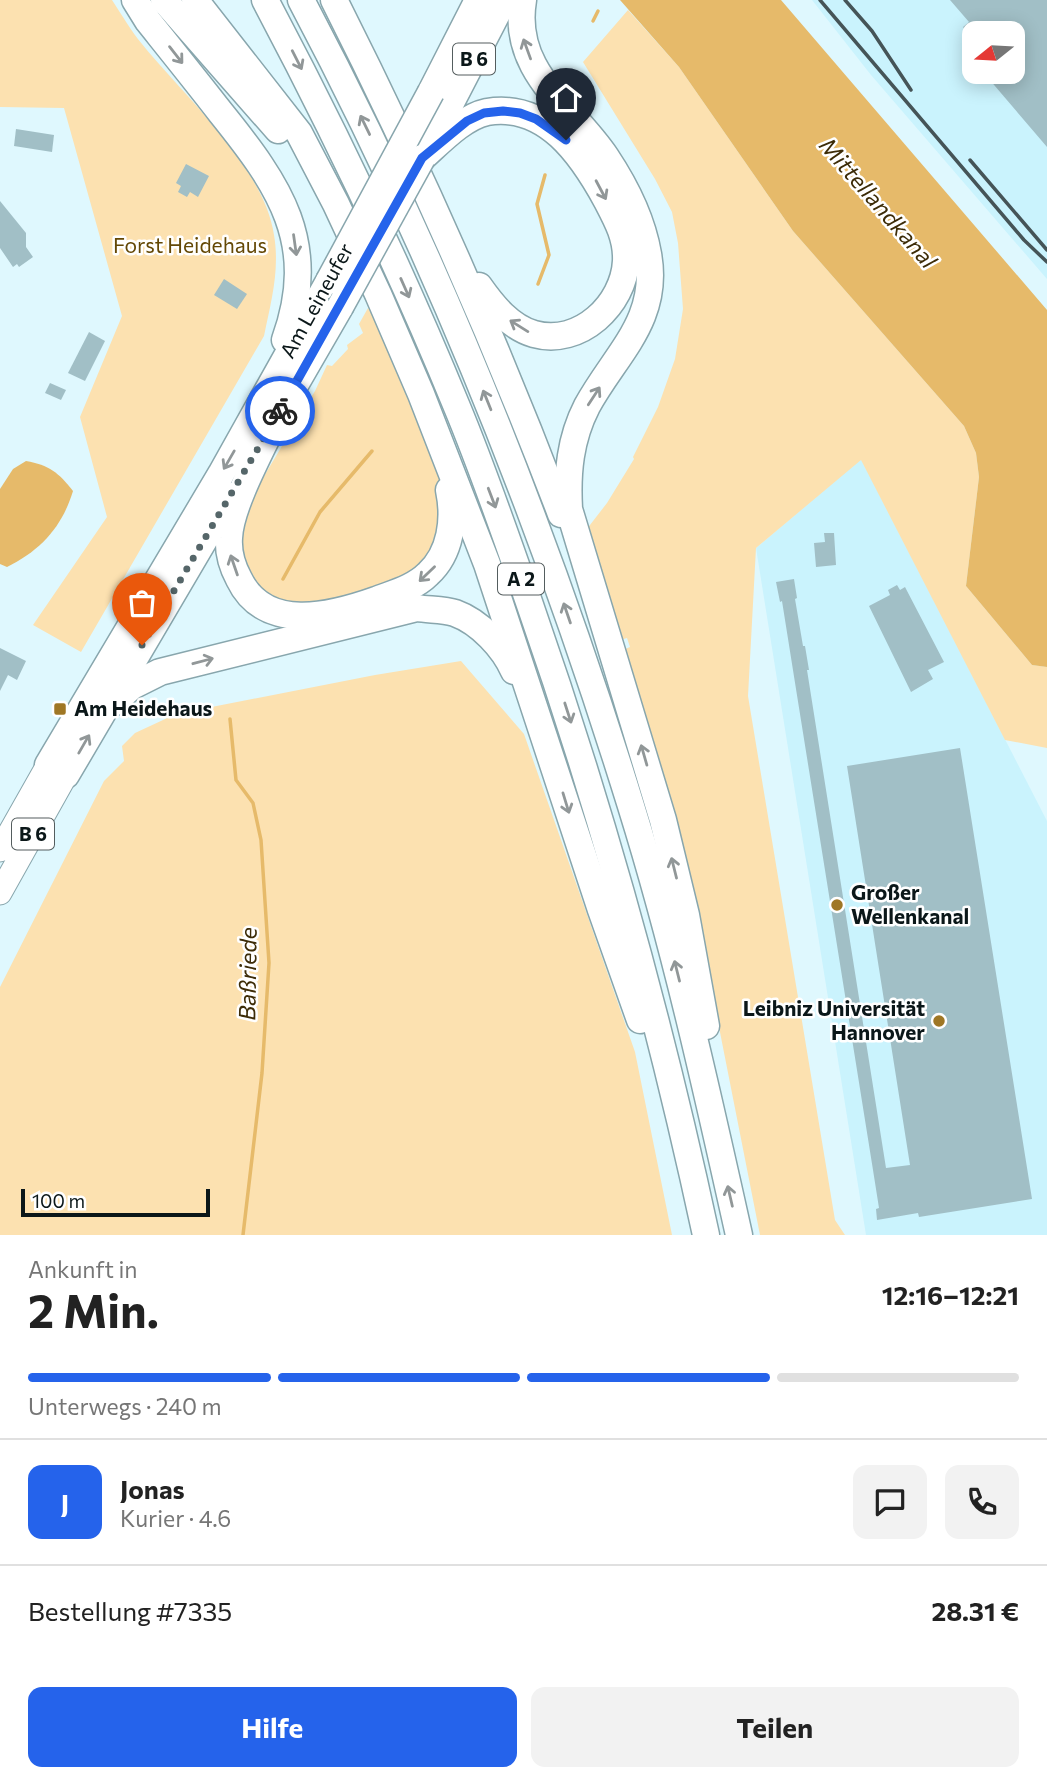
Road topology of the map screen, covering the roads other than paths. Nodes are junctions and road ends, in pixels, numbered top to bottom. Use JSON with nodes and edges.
{"nodes":[{"id":1,"x":135,"y":0,"type":"edge"},
{"id":2,"x":164,"y":0,"type":"edge"},
{"id":3,"x":195,"y":0,"type":"edge"},
{"id":4,"x":265,"y":0,"type":"edge"},
{"id":5,"x":301,"y":0,"type":"edge"},
{"id":6,"x":334,"y":0,"type":"edge"},
{"id":7,"x":478,"y":0,"type":"edge"},
{"id":8,"x":504,"y":0,"type":"edge"},
{"id":9,"x":523,"y":0,"type":"edge"},
{"id":10,"x":447,"y":126,"type":"junction"},
{"id":11,"x":337,"y":204,"type":"junction"},
{"id":12,"x":440,"y":217,"type":"junction"},
{"id":13,"x":421,"y":394,"type":"junction"},
{"id":14,"x":270,"y":408,"type":"junction"},
{"id":15,"x":597,"y":608,"type":"junction"},
{"id":16,"x":101,"y":713,"type":"junction"},
{"id":17,"x":546,"y":738,"type":"junction"},
{"id":18,"x":57,"y":770,"type":"junction"},
{"id":19,"x":0,"y":850,"type":"edge"},
{"id":20,"x":0,"y":893,"type":"edge"},
{"id":21,"x":721,"y":1156,"type":"junction"},
{"id":22,"x":696,"y":1188,"type":"junction"},
{"id":23,"x":706,"y":1235,"type":"edge"},
{"id":24,"x":739,"y":1235,"type":"edge"}],
"edges":[{"from":1,"to":14,"type":"highway","one_way":true},
{"from":2,"to":11,"type":"highway"},
{"from":3,"to":11,"type":"highway"},
{"from":4,"to":22,"type":"highway","number":"A 2","one_way":true},
{"from":21,"to":5,"type":"highway","number":"A 2","one_way":true},
{"from":6,"to":12,"type":"highway"},
{"from":7,"to":14,"type":"highway","name":"Am Leineufer","number":"B 6","bridge":true},
{"from":8,"to":10,"type":"highway","number":"B 6"},
{"from":15,"to":9,"type":"highway","one_way":true},
{"from":10,"to":12,"type":"highway","one_way":true},
{"from":10,"to":14,"type":"highway","name":"Am Leineufer","number":"B 6","bridge":true},
{"from":11,"to":13,"type":"highway"},
{"from":12,"to":15,"type":"highway"},
{"from":13,"to":14,"type":"highway","one_way":true},
{"from":13,"to":17,"type":"highway"},
{"from":14,"to":16,"type":"highway","name":"Am Leineufer","number":"B 6"},
{"from":14,"to":18,"type":"highway","name":"Am Leineufer","number":"B 6","one_way":true},
{"from":21,"to":15,"type":"highway","one_way":true},
{"from":16,"to":17,"type":"highway","one_way":true},
{"from":18,"to":16,"type":"highway","name":"Am Leineufer","number":"B 6","one_way":true},
{"from":17,"to":22,"type":"highway","one_way":true},
{"from":18,"to":19,"type":"main road","name":"Am Leineufer","number":"B 6"},
{"from":18,"to":20,"type":"main road","name":"Am Leineufer","number":"B 6"},
{"from":24,"to":21,"type":"highway","number":"A 2","one_way":true},
{"from":22,"to":23,"type":"highway","number":"A 2"}]}
